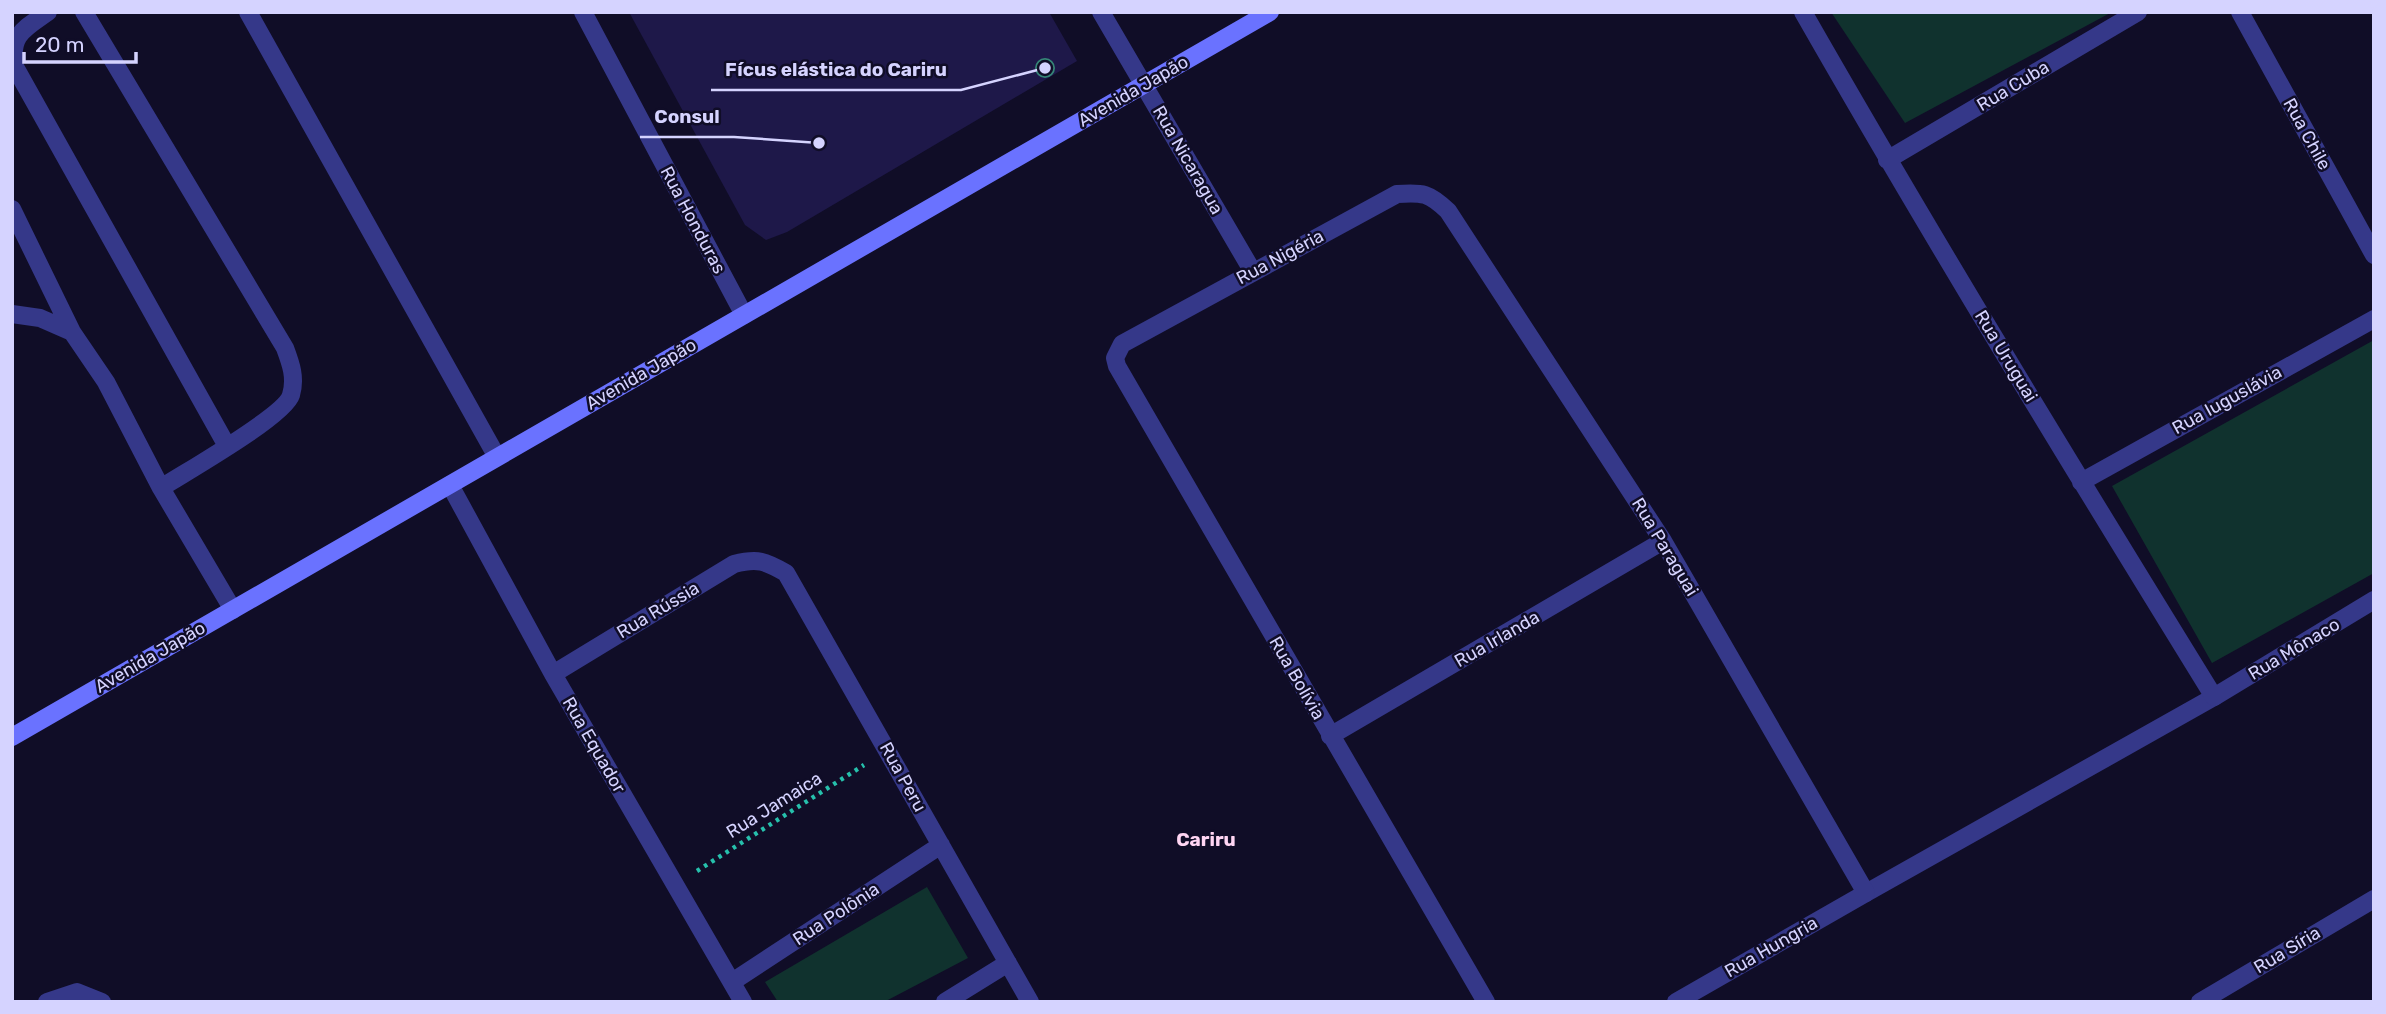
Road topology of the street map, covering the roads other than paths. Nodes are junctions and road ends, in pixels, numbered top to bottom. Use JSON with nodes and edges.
{"nodes":[{"id":1,"x":48,"y":12,"type":"edge"},
{"id":2,"x":84,"y":12,"type":"edge"},
{"id":3,"x":248,"y":12,"type":"edge"},
{"id":4,"x":583,"y":12,"type":"edge"},
{"id":5,"x":1101,"y":12,"type":"edge"},
{"id":6,"x":1270,"y":12,"type":"edge"},
{"id":7,"x":1803,"y":12,"type":"edge"},
{"id":8,"x":2138,"y":12,"type":"edge"},
{"id":9,"x":2240,"y":12,"type":"edge"},
{"id":10,"x":1144,"y":85,"type":"junction"},
{"id":11,"x":1887,"y":160,"type":"junction"},
{"id":12,"x":12,"y":209,"type":"edge"},
{"id":13,"x":1448,"y":211,"type":"joint"},
{"id":14,"x":2374,"y":255,"type":"edge"},
{"id":15,"x":1253,"y":272,"type":"junction"},
{"id":16,"x":12,"y":314,"type":"edge"},
{"id":17,"x":744,"y":315,"type":"junction"},
{"id":18,"x":2374,"y":319,"type":"edge"},
{"id":19,"x":72,"y":332,"type":"junction"},
{"id":20,"x":1116,"y":352,"type":"joint"},
{"id":21,"x":227,"y":446,"type":"junction"},
{"id":22,"x":497,"y":457,"type":"junction"},
{"id":23,"x":2081,"y":482,"type":"junction"},
{"id":24,"x":450,"y":485,"type":"junction"},
{"id":25,"x":161,"y":488,"type":"junction"},
{"id":26,"x":1663,"y":541,"type":"junction"},
{"id":27,"x":767,"y":562,"type":"joint"},
{"id":28,"x":2374,"y":600,"type":"edge"},
{"id":29,"x":233,"y":610,"type":"junction"},
{"id":30,"x":553,"y":674,"type":"junction"},
{"id":31,"x":2214,"y":697,"type":"junction"},
{"id":32,"x":1330,"y":736,"type":"junction"},
{"id":33,"x":12,"y":737,"type":"edge"},
{"id":34,"x":941,"y":845,"type":"junction"},
{"id":35,"x":1866,"y":893,"type":"junction"},
{"id":36,"x":2374,"y":899,"type":"edge"},
{"id":37,"x":1008,"y":963,"type":"junction"},
{"id":38,"x":732,"y":982,"type":"junction"},
{"id":39,"x":1678,"y":1001,"type":"edge"},
{"id":40,"x":47,"y":1002,"type":"edge"},
{"id":41,"x":102,"y":1002,"type":"edge"},
{"id":42,"x":743,"y":1002,"type":"edge"},
{"id":43,"x":945,"y":1002,"type":"edge"},
{"id":44,"x":1030,"y":1002,"type":"edge"},
{"id":45,"x":1486,"y":1002,"type":"edge"},
{"id":46,"x":2200,"y":1002,"type":"edge"}],
"edges":[{"from":1,"to":21,"type":"street"},
{"from":2,"to":21,"type":"street"},
{"from":3,"to":22,"type":"street"},
{"from":4,"to":17,"type":"street","name":"Rua Honduras"},
{"from":5,"to":10,"type":"street","name":"Rua Nicaragua"},
{"from":6,"to":10,"type":"street","name":"Avenida Japão"},
{"from":7,"to":11,"type":"street","name":"Rua Uruguai"},
{"from":8,"to":11,"type":"street","name":"Rua Cuba"},
{"from":9,"to":14,"type":"street","name":"Rua Chile"},
{"from":10,"to":15,"type":"street","name":"Rua Nicaragua"},
{"from":10,"to":17,"type":"street","name":"Avenida Japão"},
{"from":11,"to":23,"type":"street","name":"Rua Uruguai"},
{"from":12,"to":19,"type":"street"},
{"from":13,"to":15,"type":"street","name":"Rua Nigéria"},
{"from":13,"to":26,"type":"street","name":"Rua Paraguai"},
{"from":15,"to":20,"type":"street","name":"Rua Nigéria"},
{"from":16,"to":19,"type":"street"},
{"from":17,"to":22,"type":"street","name":"Avenida Japão"},
{"from":18,"to":23,"type":"street","name":"Rua Iuguslávia"},
{"from":19,"to":25,"type":"street"},
{"from":20,"to":32,"type":"street","name":"Rua Bolívia"},
{"from":21,"to":25,"type":"street"},
{"from":22,"to":24,"type":"street","name":"Avenida Japão"},
{"from":23,"to":31,"type":"street","name":"Rua Uruguai"},
{"from":24,"to":29,"type":"street","name":"Avenida Japão"},
{"from":24,"to":30,"type":"street","name":"Rua Equador"},
{"from":25,"to":29,"type":"street"},
{"from":26,"to":32,"type":"street","name":"Rua Irlanda"},
{"from":26,"to":35,"type":"street","name":"Rua Paraguai"},
{"from":27,"to":30,"type":"street","name":"Rua Rússia"},
{"from":27,"to":34,"type":"street","name":"Rua Peru"},
{"from":28,"to":31,"type":"street","name":"Rua Mônaco"},
{"from":29,"to":33,"type":"street","name":"Avenida Japão"},
{"from":30,"to":38,"type":"street","name":"Rua Equador"},
{"from":31,"to":35,"type":"street","name":"Rua Mônaco"},
{"from":32,"to":45,"type":"street","name":"Rua Bolívia"},
{"from":34,"to":37,"type":"street","name":"Rua Peru"},
{"from":34,"to":38,"type":"street","name":"Rua Polônia"},
{"from":35,"to":39,"type":"street","name":"Rua Hungria"},
{"from":36,"to":46,"type":"street","name":"Rua Síria"},
{"from":37,"to":43,"type":"street"},
{"from":37,"to":44,"type":"street","name":"Rua Peru"},
{"from":38,"to":42,"type":"street","name":"Rua Equador"},
{"from":40,"to":41,"type":"street"}]}
